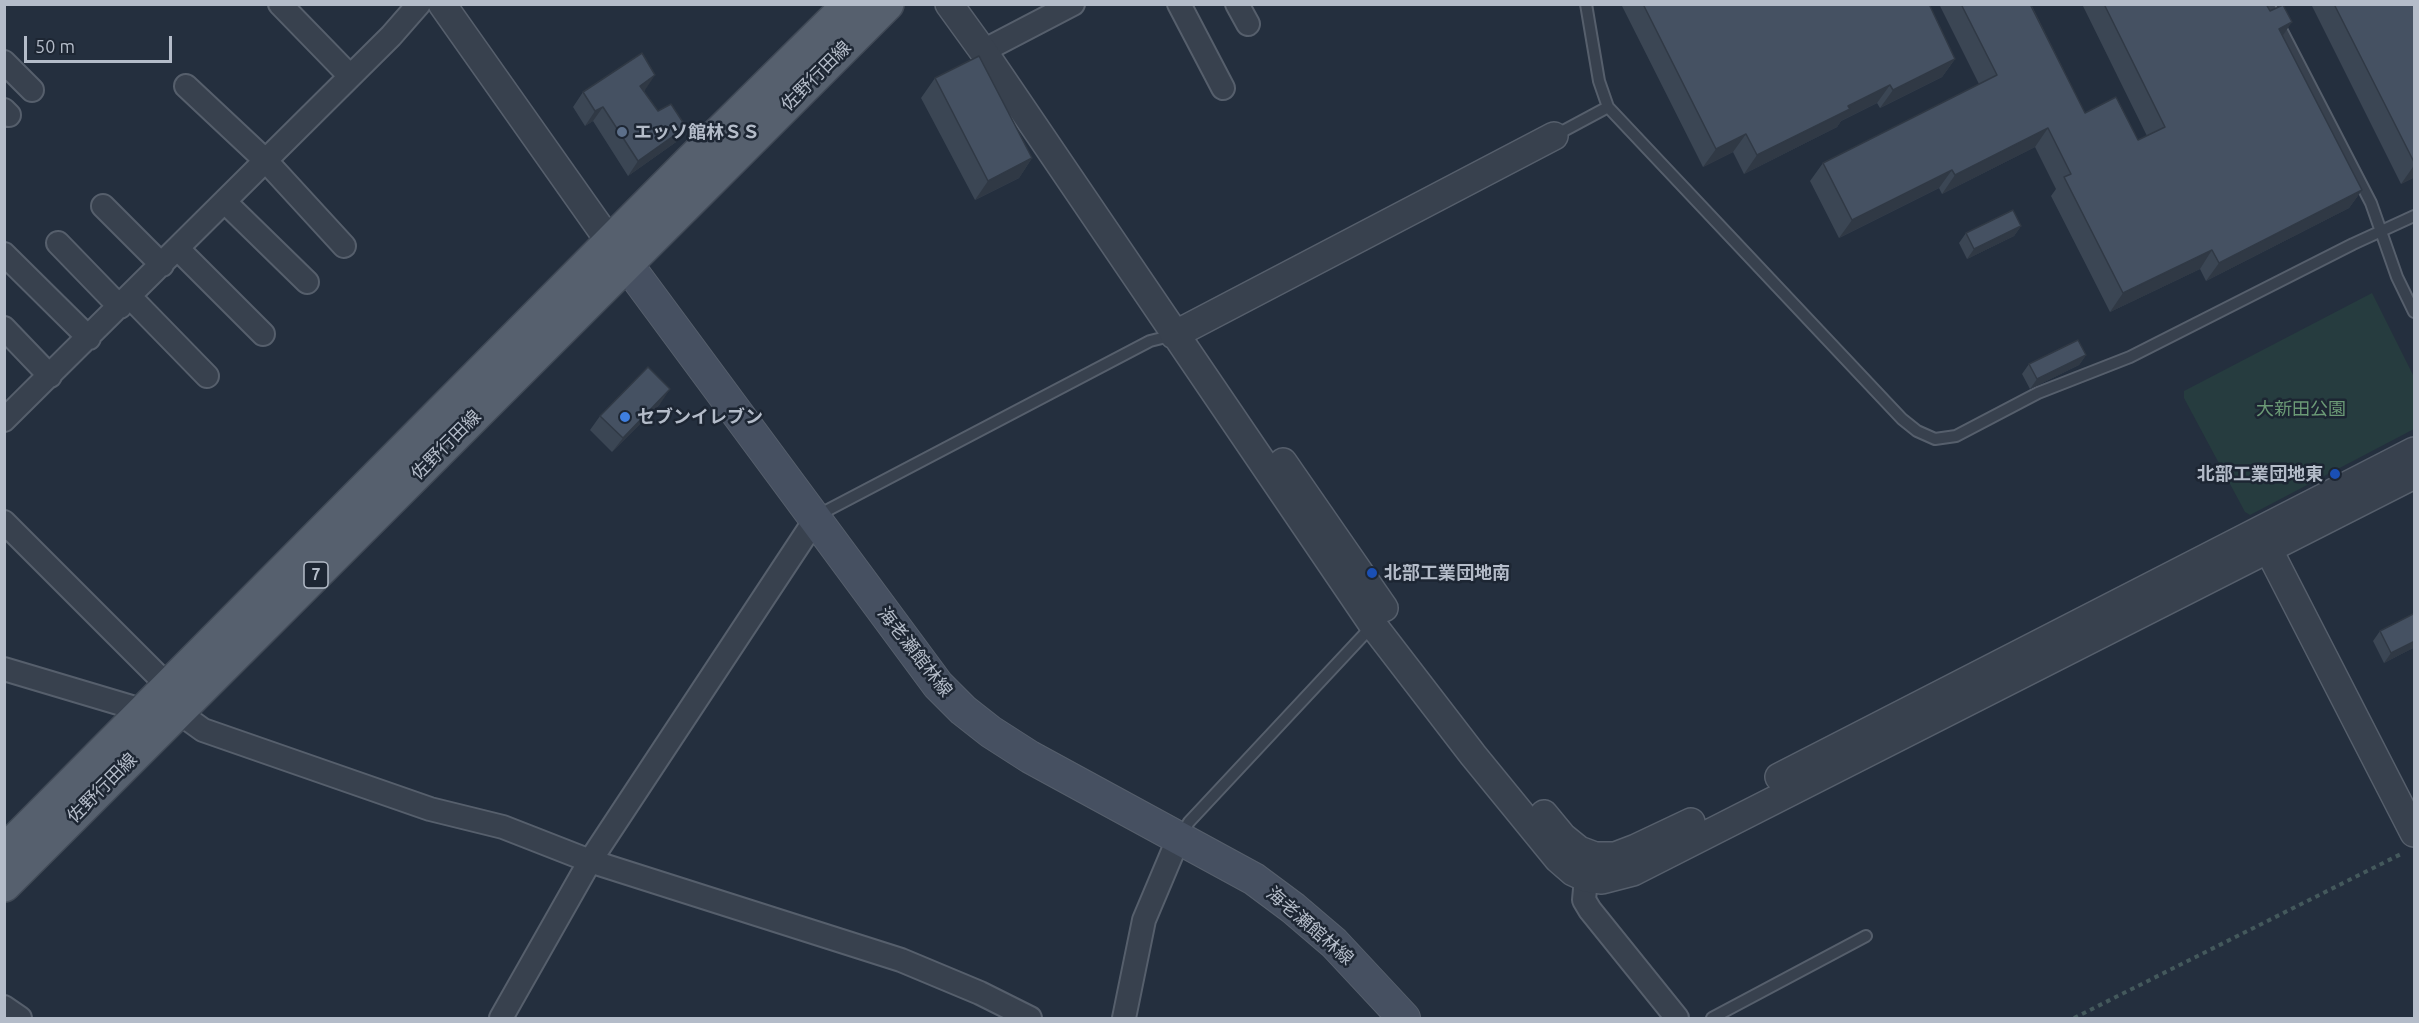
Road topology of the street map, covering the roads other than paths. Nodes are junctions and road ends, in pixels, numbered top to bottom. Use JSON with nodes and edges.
{"nodes":[{"id":1,"x":280,"y":4,"type":"edge"},
{"id":2,"x":419,"y":4,"type":"edge"},
{"id":3,"x":850,"y":4,"type":"edge"},
{"id":4,"x":887,"y":4,"type":"edge"},
{"id":5,"x":949,"y":4,"type":"edge"},
{"id":6,"x":972,"y":4,"type":"edge"},
{"id":7,"x":1073,"y":4,"type":"edge"},
{"id":8,"x":1179,"y":4,"type":"edge"},
{"id":9,"x":1586,"y":4,"type":"edge"},
{"id":10,"x":2268,"y":4,"type":"edge"},
{"id":11,"x":451,"y":7,"type":"edge"},
{"id":12,"x":992,"y":47,"type":"junction"},
{"id":13,"x":4,"y":62,"type":"edge"},
{"id":14,"x":351,"y":76,"type":"junction"},
{"id":15,"x":186,"y":86,"type":"dead end"},
{"id":16,"x":1222,"y":88,"type":"dead end"},
{"id":17,"x":32,"y":90,"type":"dead end"},
{"id":18,"x":1608,"y":107,"type":"junction"},
{"id":19,"x":1554,"y":136,"type":"joint"},
{"id":20,"x":266,"y":161,"type":"junction"},
{"id":21,"x":225,"y":202,"type":"junction"},
{"id":22,"x":103,"y":206,"type":"dead end"},
{"id":23,"x":2415,"y":216,"type":"edge"},
{"id":24,"x":2380,"y":233,"type":"junction"},
{"id":25,"x":58,"y":243,"type":"dead end"},
{"id":26,"x":344,"y":246,"type":"dead end"},
{"id":27,"x":178,"y":249,"type":"junction"},
{"id":28,"x":4,"y":254,"type":"edge"},
{"id":29,"x":619,"y":254,"type":"junction"},
{"id":30,"x":162,"y":265,"type":"junction"},
{"id":31,"x":307,"y":282,"type":"dead end"},
{"id":32,"x":125,"y":302,"type":"junction"},
{"id":33,"x":2415,"y":312,"type":"edge"},
{"id":34,"x":4,"y":328,"type":"edge"},
{"id":35,"x":1183,"y":331,"type":"junction"},
{"id":36,"x":263,"y":334,"type":"dead end"},
{"id":37,"x":89,"y":338,"type":"junction"},
{"id":38,"x":207,"y":375,"type":"dead end"},
{"id":39,"x":50,"y":376,"type":"junction"},
{"id":40,"x":4,"y":420,"type":"edge"},
{"id":41,"x":2415,"y":451,"type":"edge"},
{"id":42,"x":2415,"y":476,"type":"edge"},
{"id":43,"x":815,"y":520,"type":"junction"},
{"id":44,"x":4,"y":522,"type":"edge"},
{"id":45,"x":2264,"y":540,"type":"junction"},
{"id":46,"x":1381,"y":620,"type":"junction"},
{"id":47,"x":4,"y":669,"type":"edge"},
{"id":48,"x":174,"y":699,"type":"junction"},
{"id":49,"x":145,"y":711,"type":"junction"},
{"id":50,"x":1179,"y":837,"type":"junction"},
{"id":51,"x":2409,"y":843,"type":"edge"},
{"id":52,"x":4,"y":852,"type":"edge"},
{"id":53,"x":590,"y":861,"type":"junction"},
{"id":54,"x":1586,"y":878,"type":"junction"},
{"id":55,"x":4,"y":885,"type":"edge"},
{"id":56,"x":1866,"y":936,"type":"dead end"},
{"id":57,"x":4,"y":1007,"type":"edge"},
{"id":58,"x":20,"y":1018,"type":"edge"},
{"id":59,"x":501,"y":1018,"type":"edge"},
{"id":60,"x":1030,"y":1018,"type":"edge"},
{"id":61,"x":1124,"y":1018,"type":"edge"},
{"id":62,"x":1404,"y":1018,"type":"edge"},
{"id":63,"x":1677,"y":1018,"type":"edge"},
{"id":64,"x":1712,"y":1018,"type":"edge"}],
"edges":[{"from":1,"to":14,"type":"street"},
{"from":2,"to":14,"type":"street"},
{"from":3,"to":29,"type":"main road","name":"佐野行田線","number":"7"},
{"from":4,"to":29,"type":"main road","name":"佐野行田線","number":"7"},
{"from":5,"to":12,"type":"street"},
{"from":6,"to":12,"type":"street"},
{"from":7,"to":12,"type":"street"},
{"from":8,"to":16,"type":"street"},
{"from":9,"to":18,"type":"lane"},
{"from":10,"to":24,"type":"lane"},
{"from":11,"to":29,"type":"street"},
{"from":12,"to":35,"type":"street"},
{"from":13,"to":17,"type":"street"},
{"from":14,"to":20,"type":"street"},
{"from":15,"to":20,"type":"street"},
{"from":18,"to":19,"type":"lane"},
{"from":18,"to":24,"type":"lane"},
{"from":19,"to":35,"type":"street"},
{"from":20,"to":21,"type":"street"},
{"from":20,"to":26,"type":"street"},
{"from":21,"to":27,"type":"street"},
{"from":21,"to":31,"type":"street"},
{"from":22,"to":30,"type":"street"},
{"from":23,"to":24,"type":"lane"},
{"from":24,"to":33,"type":"lane"},
{"from":25,"to":32,"type":"street"},
{"from":27,"to":30,"type":"street"},
{"from":27,"to":36,"type":"street"},
{"from":28,"to":37,"type":"street"},
{"from":29,"to":43,"type":"main road","name":"海老瀬館林線"},
{"from":29,"to":48,"type":"main road","name":"佐野行田線","number":"7"},
{"from":30,"to":32,"type":"street"},
{"from":32,"to":37,"type":"street"},
{"from":32,"to":38,"type":"street"},
{"from":34,"to":39,"type":"street"},
{"from":35,"to":43,"type":"lane"},
{"from":35,"to":46,"type":"street"},
{"from":37,"to":39,"type":"street"},
{"from":39,"to":40,"type":"street"},
{"from":41,"to":45,"type":"street"},
{"from":42,"to":45,"type":"street"},
{"from":43,"to":50,"type":"main road","name":"海老瀬館林線"},
{"from":43,"to":53,"type":"street"},
{"from":44,"to":48,"type":"street"},
{"from":45,"to":46,"type":"street"},
{"from":45,"to":51,"type":"street"},
{"from":45,"to":54,"type":"street"},
{"from":46,"to":50,"type":"lane"},
{"from":46,"to":54,"type":"street"},
{"from":47,"to":49,"type":"street"},
{"from":48,"to":49,"type":"main road","name":"佐野行田線","number":"7"},
{"from":48,"to":53,"type":"street"},
{"from":48,"to":55,"type":"main road","name":"佐野行田線","number":"7"},
{"from":49,"to":52,"type":"main road","name":"佐野行田線","number":"7"},
{"from":50,"to":61,"type":"street"},
{"from":50,"to":62,"type":"main road","name":"海老瀬館林線"},
{"from":53,"to":59,"type":"street"},
{"from":53,"to":60,"type":"street"},
{"from":54,"to":63,"type":"street"},
{"from":56,"to":64,"type":"lane"},
{"from":57,"to":58,"type":"street"}]}
